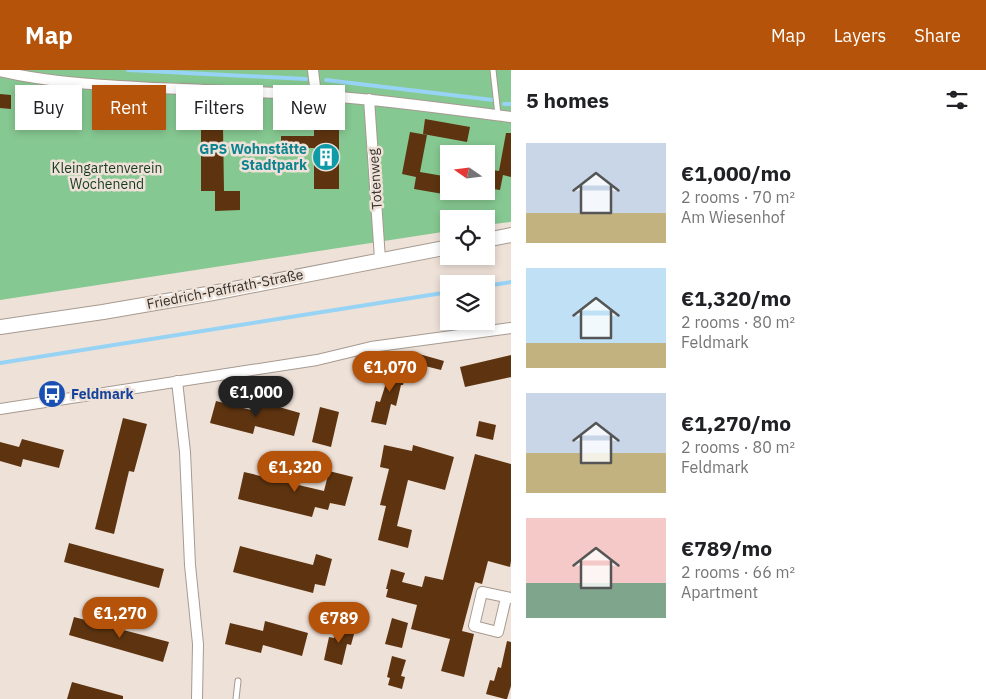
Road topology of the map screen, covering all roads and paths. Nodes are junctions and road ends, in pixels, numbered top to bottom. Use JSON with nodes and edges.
{"nodes":[{"id":1,"x":313,"y":70,"type":"edge"},
{"id":2,"x":493,"y":70,"type":"edge"},
{"id":3,"x":0,"y":71,"type":"edge"},
{"id":4,"x":315,"y":85,"type":"edge"},
{"id":5,"x":273,"y":93,"type":"edge"},
{"id":6,"x":345,"y":98,"type":"edge"},
{"id":7,"x":369,"y":100,"type":"junction"},
{"id":8,"x":498,"y":116,"type":"junction"},
{"id":9,"x":511,"y":117,"type":"edge"},
{"id":10,"x":511,"y":235,"type":"edge"},
{"id":11,"x":495,"y":238,"type":"edge"},
{"id":12,"x":440,"y":249,"type":"edge"},
{"id":13,"x":380,"y":259,"type":"junction"},
{"id":14,"x":0,"y":327,"type":"edge"},
{"id":15,"x":511,"y":328,"type":"edge"},
{"id":16,"x":177,"y":381,"type":"junction"},
{"id":17,"x":0,"y":409,"type":"edge"},
{"id":18,"x":238,"y":681,"type":"dead end"},
{"id":19,"x":197,"y":699,"type":"edge"},
{"id":20,"x":236,"y":699,"type":"edge"}],
"edges":[{"from":1,"to":4,"type":"street"},
{"from":2,"to":8,"type":"lane"},
{"from":3,"to":5,"type":"street"},
{"from":6,"to":7,"type":"street"},
{"from":7,"to":8,"type":"street"},
{"from":7,"to":13,"type":"street","name":"Totenweg"},
{"from":8,"to":9,"type":"street"},
{"from":10,"to":11,"type":"main road"},
{"from":12,"to":13,"type":"main road","name":"Friedrich-Paffrath-Straße"},
{"from":13,"to":14,"type":"main road","name":"Friedrich-Paffrath-Straße"},
{"from":15,"to":16,"type":"street"},
{"from":16,"to":17,"type":"street"},
{"from":16,"to":19,"type":"street"},
{"from":18,"to":20,"type":"lane"}]}
